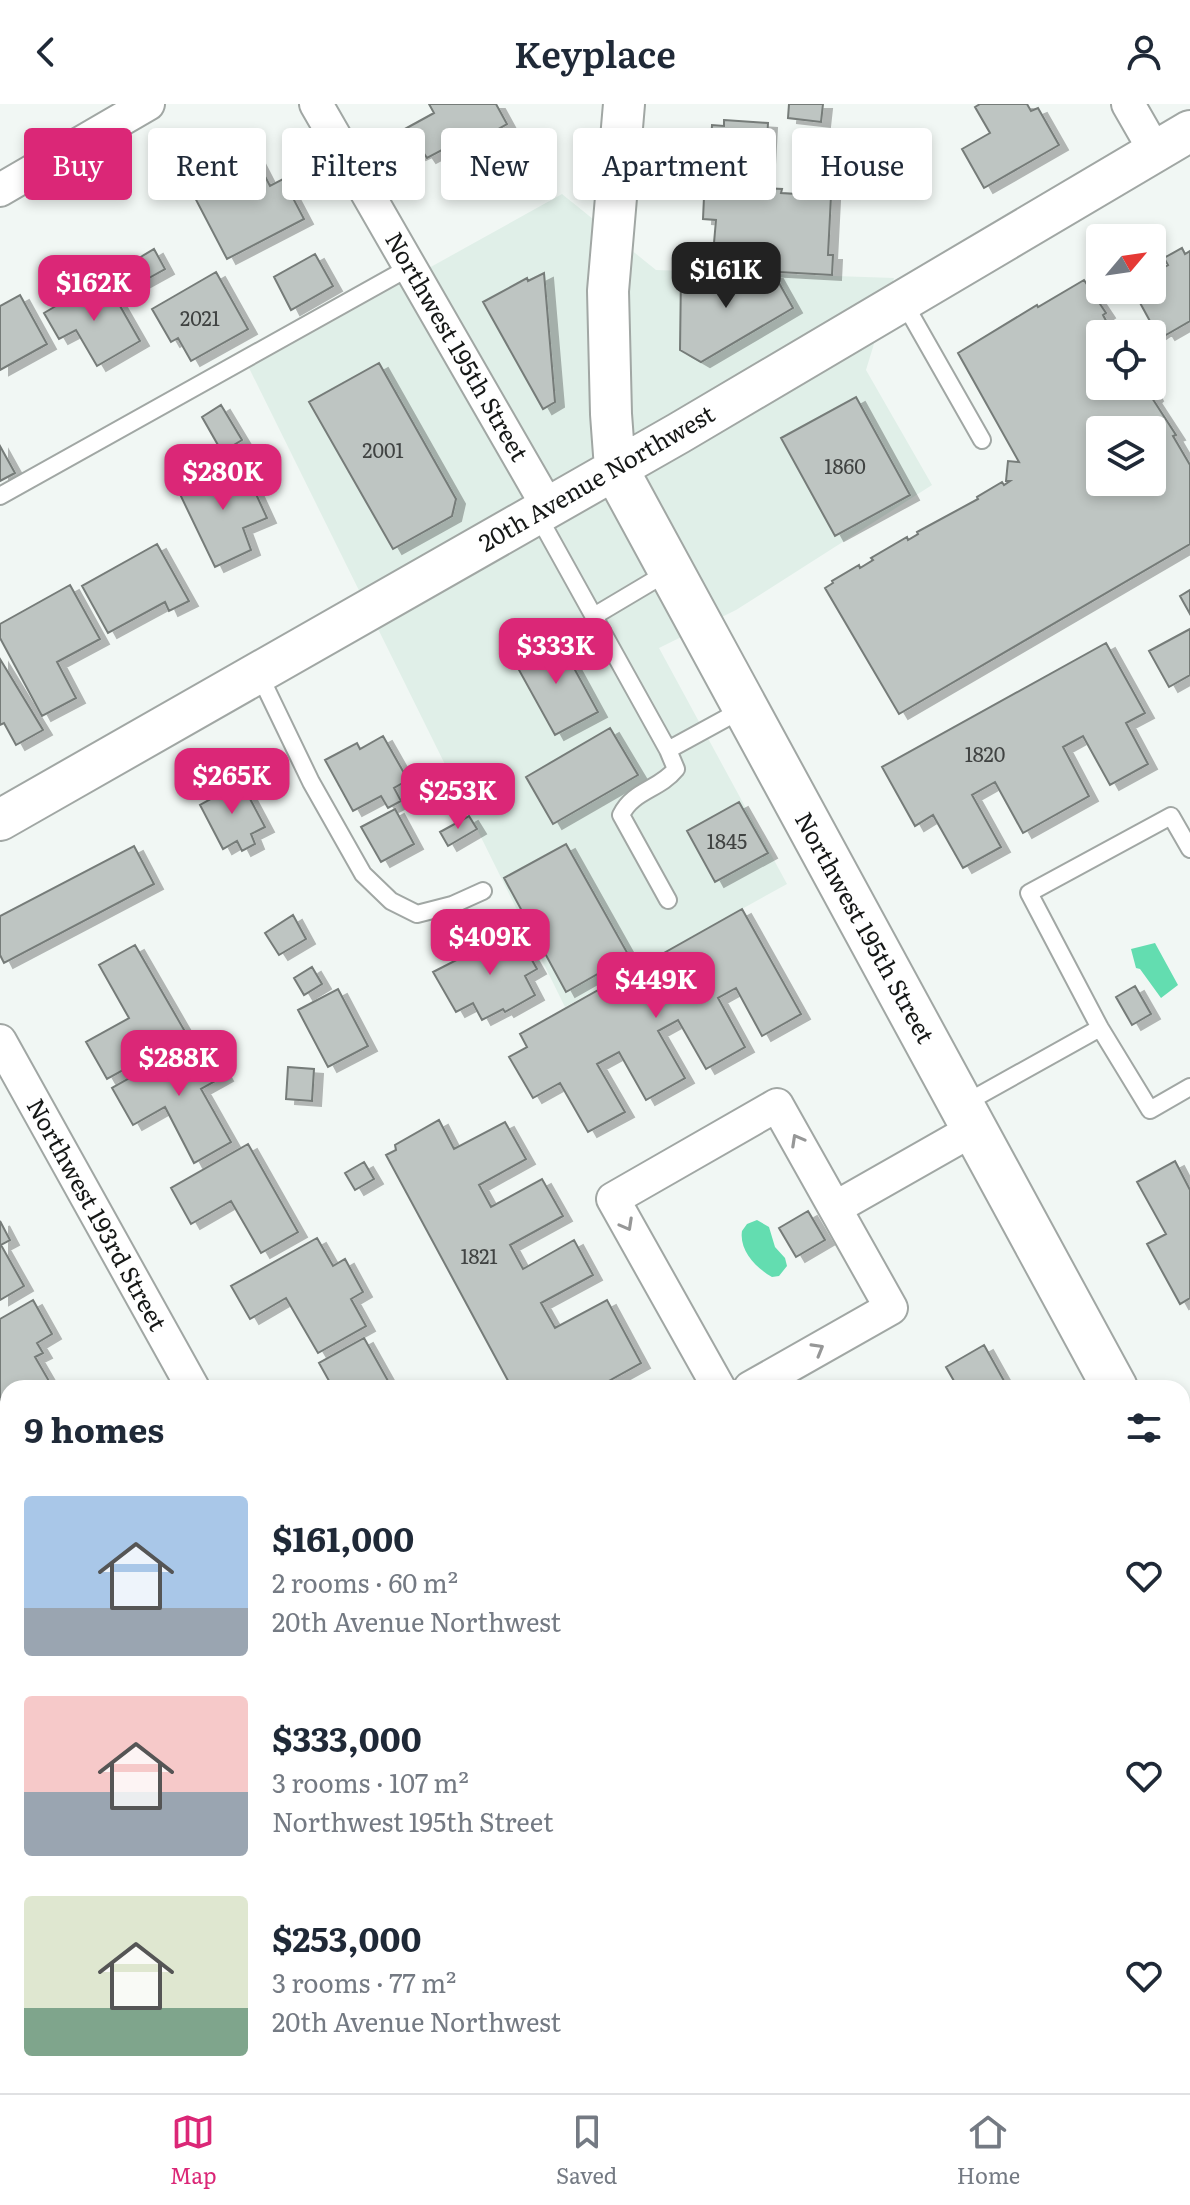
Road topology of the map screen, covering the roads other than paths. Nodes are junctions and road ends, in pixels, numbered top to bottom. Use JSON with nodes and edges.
{"nodes":[{"id":1,"x":148,"y":104,"type":"edge"},
{"id":2,"x":316,"y":104,"type":"edge"},
{"id":3,"x":624,"y":104,"type":"edge"},
{"id":4,"x":1128,"y":104,"type":"edge"},
{"id":5,"x":1190,"y":131,"type":"edge"},
{"id":6,"x":1155,"y":151,"type":"junction"},
{"id":7,"x":0,"y":190,"type":"edge"},
{"id":8,"x":410,"y":267,"type":"junction"},
{"id":9,"x":902,"y":300,"type":"junction"},
{"id":10,"x":982,"y":440,"type":"dead end"},
{"id":11,"x":615,"y":468,"type":"junction"},
{"id":12,"x":0,"y":496,"type":"edge"},
{"id":13,"x":542,"y":511,"type":"junction"},
{"id":14,"x":670,"y":572,"type":"junction"},
{"id":15,"x":594,"y":616,"type":"junction"},
{"id":16,"x":258,"y":673,"type":"junction"},
{"id":17,"x":744,"y":708,"type":"junction"},
{"id":18,"x":668,"y":750,"type":"junction"},
{"id":19,"x":0,"y":820,"type":"edge"},
{"id":20,"x":1190,"y":849,"type":"edge"},
{"id":21,"x":483,"y":891,"type":"dead end"},
{"id":22,"x":668,"y":900,"type":"dead end"},
{"id":23,"x":1100,"y":1028,"type":"junction"},
{"id":24,"x":0,"y":1041,"type":"edge"},
{"id":25,"x":1190,"y":1087,"type":"edge"},
{"id":26,"x":967,"y":1117,"type":"junction"},
{"id":27,"x":835,"y":1208,"type":"junction"},
{"id":28,"x":189,"y":1380,"type":"edge"},
{"id":29,"x":715,"y":1380,"type":"edge"},
{"id":30,"x":764,"y":1380,"type":"edge"},
{"id":31,"x":1111,"y":1380,"type":"edge"}],
"edges":[{"from":1,"to":7,"type":"street"},
{"from":2,"to":8,"type":"street","name":"Northwest 195th Street"},
{"from":3,"to":11,"type":"street"},
{"from":4,"to":6,"type":"street"},
{"from":5,"to":6,"type":"street","name":"20th Avenue Northwest"},
{"from":6,"to":9,"type":"street","name":"20th Avenue Northwest"},
{"from":8,"to":12,"type":"lane"},
{"from":8,"to":13,"type":"street","name":"Northwest 195th Street"},
{"from":9,"to":10,"type":"lane"},
{"from":9,"to":11,"type":"street","name":"20th Avenue Northwest"},
{"from":11,"to":13,"type":"street","name":"20th Avenue Northwest"},
{"from":11,"to":14,"type":"main road","name":"Northwest 195th Street"},
{"from":13,"to":15,"type":"lane"},
{"from":13,"to":16,"type":"street","name":"20th Avenue Northwest"},
{"from":14,"to":15,"type":"lane"},
{"from":14,"to":17,"type":"main road","name":"Northwest 195th Street"},
{"from":15,"to":18,"type":"lane"},
{"from":16,"to":19,"type":"street","name":"20th Avenue Northwest"},
{"from":16,"to":21,"type":"lane"},
{"from":17,"to":18,"type":"lane"},
{"from":17,"to":26,"type":"main road","name":"Northwest 195th Street"},
{"from":18,"to":22,"type":"lane"},
{"from":20,"to":23,"type":"lane"},
{"from":23,"to":25,"type":"lane"},
{"from":23,"to":26,"type":"lane"},
{"from":24,"to":28,"type":"street","name":"Northwest 193rd Street"},
{"from":26,"to":27,"type":"street"},
{"from":26,"to":31,"type":"main road","name":"Northwest 195th Street"},
{"from":27,"to":29,"type":"street","one_way":true},
{"from":30,"to":27,"type":"street","one_way":true}]}
